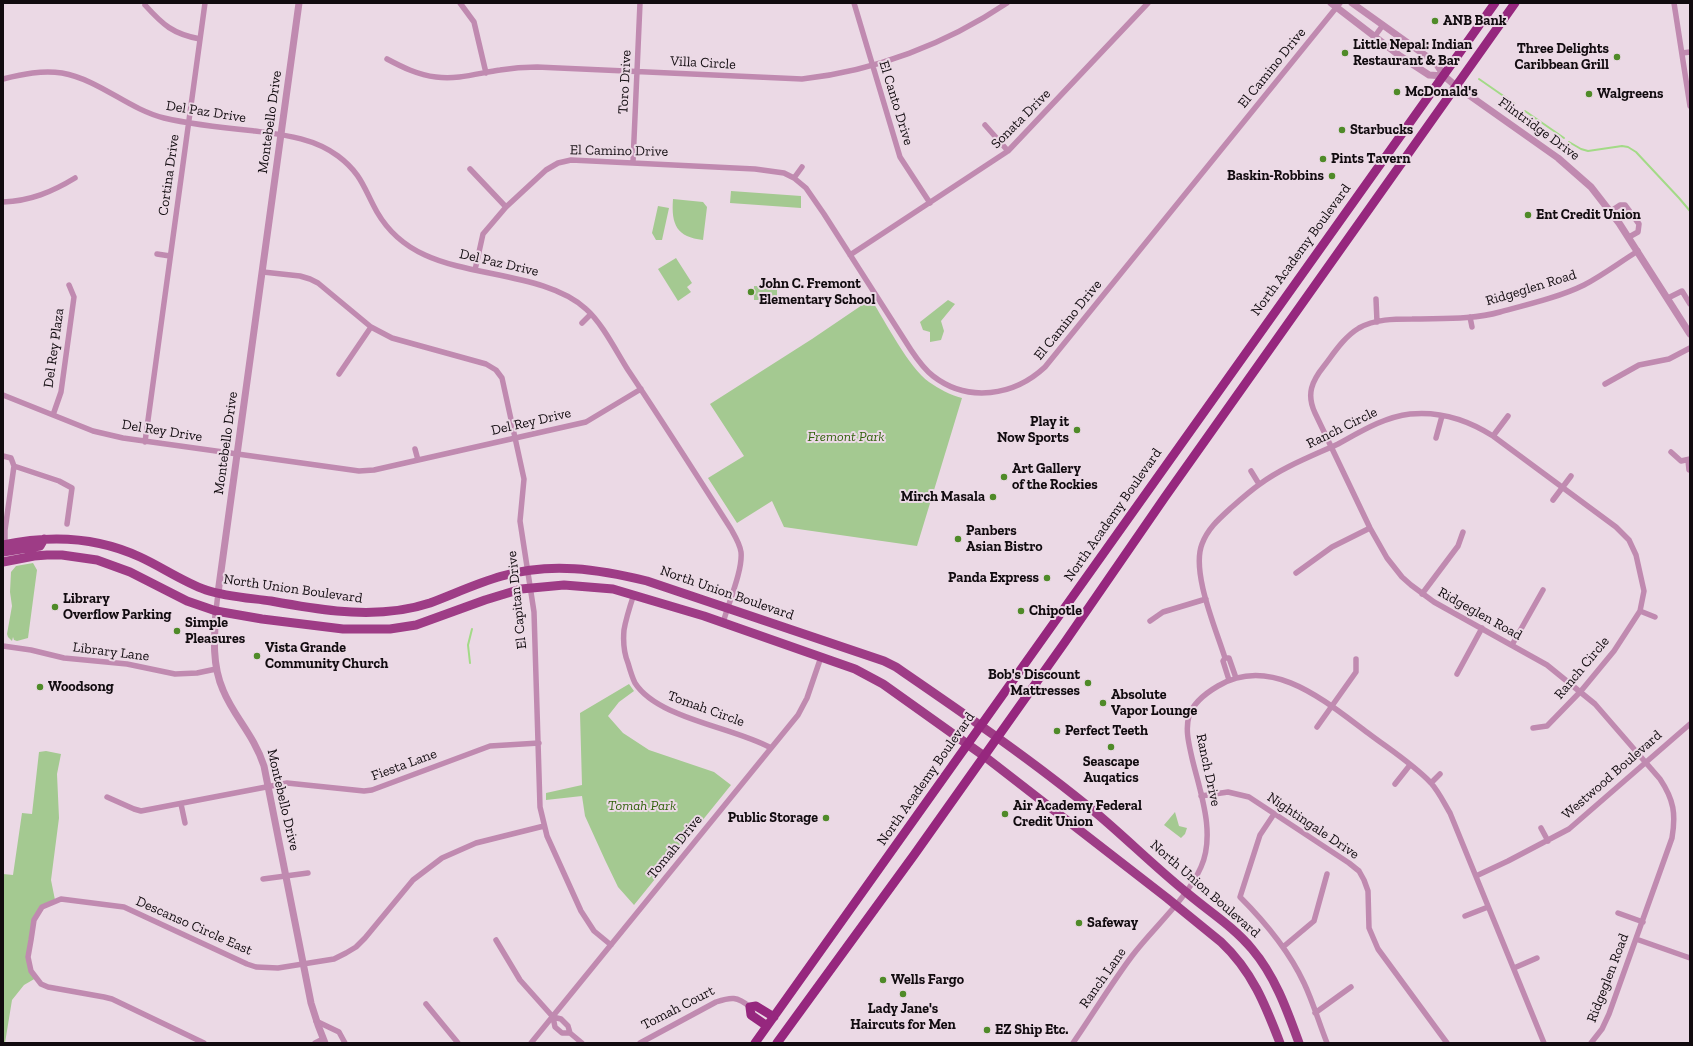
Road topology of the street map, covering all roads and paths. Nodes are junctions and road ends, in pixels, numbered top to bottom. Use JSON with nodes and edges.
{"nodes":[{"id":1,"x":205,"y":3,"type":"edge"},
{"id":2,"x":299,"y":3,"type":"edge"},
{"id":3,"x":460,"y":3,"type":"edge"},
{"id":4,"x":640,"y":3,"type":"edge"},
{"id":5,"x":854,"y":3,"type":"edge"},
{"id":6,"x":1007,"y":3,"type":"edge"},
{"id":7,"x":1148,"y":3,"type":"edge"},
{"id":8,"x":1352,"y":3,"type":"edge"},
{"id":9,"x":1495,"y":3,"type":"edge"},
{"id":10,"x":1515,"y":3,"type":"edge"},
{"id":11,"x":1674,"y":3,"type":"edge"},
{"id":12,"x":145,"y":5,"type":"dead end"},
{"id":13,"x":1336,"y":5,"type":"edge"},
{"id":14,"x":1383,"y":25,"type":"junction"},
{"id":15,"x":1375,"y":36,"type":"junction"},
{"id":16,"x":200,"y":39,"type":"junction"},
{"id":17,"x":1690,"y":52,"type":"edge"},
{"id":18,"x":1682,"y":53,"type":"junction"},
{"id":19,"x":387,"y":59,"type":"dead end"},
{"id":20,"x":872,"y":66,"type":"junction"},
{"id":21,"x":637,"y":72,"type":"junction"},
{"id":22,"x":486,"y":73,"type":"junction"},
{"id":23,"x":1444,"y":76,"type":"junction"},
{"id":24,"x":3,"y":79,"type":"edge"},
{"id":25,"x":1456,"y":86,"type":"junction"},
{"id":26,"x":1690,"y":106,"type":"edge"},
{"id":27,"x":188,"y":123,"type":"junction"},
{"id":28,"x":984,"y":125,"type":"dead end"},
{"id":29,"x":281,"y":135,"type":"junction"},
{"id":30,"x":1008,"y":151,"type":"junction"},
{"id":31,"x":633,"y":162,"type":"junction"},
{"id":32,"x":802,"y":167,"type":"dead end"},
{"id":33,"x":470,"y":169,"type":"dead end"},
{"id":34,"x":75,"y":178,"type":"dead end"},
{"id":35,"x":794,"y":178,"type":"junction"},
{"id":36,"x":3,"y":202,"type":"edge"},
{"id":37,"x":930,"y":203,"type":"junction"},
{"id":38,"x":506,"y":207,"type":"junction"},
{"id":39,"x":1611,"y":211,"type":"junction"},
{"id":40,"x":1629,"y":237,"type":"junction"},
{"id":41,"x":1638,"y":251,"type":"junction"},
{"id":42,"x":157,"y":254,"type":"dead end"},
{"id":43,"x":850,"y":255,"type":"junction"},
{"id":44,"x":170,"y":256,"type":"junction"},
{"id":45,"x":475,"y":270,"type":"junction"},
{"id":46,"x":263,"y":272,"type":"junction"},
{"id":47,"x":69,"y":285,"type":"dead end"},
{"id":48,"x":1376,"y":298,"type":"dead end"},
{"id":49,"x":1668,"y":298,"type":"junction"},
{"id":50,"x":1690,"y":304,"type":"edge"},
{"id":51,"x":591,"y":314,"type":"junction"},
{"id":52,"x":1470,"y":317,"type":"junction"},
{"id":53,"x":1377,"y":322,"type":"junction"},
{"id":54,"x":582,"y":323,"type":"dead end"},
{"id":55,"x":1688,"y":325,"type":"edge"},
{"id":56,"x":371,"y":327,"type":"junction"},
{"id":57,"x":1472,"y":327,"type":"dead end"},
{"id":58,"x":1690,"y":334,"type":"edge"},
{"id":59,"x":1690,"y":348,"type":"edge"},
{"id":60,"x":339,"y":374,"type":"dead end"},
{"id":61,"x":1605,"y":384,"type":"dead end"},
{"id":62,"x":641,"y":389,"type":"junction"},
{"id":63,"x":3,"y":395,"type":"edge"},
{"id":64,"x":53,"y":415,"type":"junction"},
{"id":65,"x":1442,"y":416,"type":"junction"},
{"id":66,"x":1508,"y":416,"type":"dead end"},
{"id":67,"x":1493,"y":436,"type":"junction"},
{"id":68,"x":516,"y":438,"type":"junction"},
{"id":69,"x":1436,"y":438,"type":"dead end"},
{"id":70,"x":145,"y":442,"type":"junction"},
{"id":71,"x":1331,"y":447,"type":"junction"},
{"id":72,"x":415,"y":449,"type":"dead end"},
{"id":73,"x":1670,"y":452,"type":"dead end"},
{"id":74,"x":237,"y":455,"type":"junction"},
{"id":75,"x":3,"y":456,"type":"edge"},
{"id":76,"x":418,"y":460,"type":"junction"},
{"id":77,"x":1689,"y":460,"type":"edge"},
{"id":78,"x":14,"y":466,"type":"junction"},
{"id":79,"x":1689,"y":470,"type":"dead end"},
{"id":80,"x":1251,"y":471,"type":"dead end"},
{"id":81,"x":1571,"y":476,"type":"dead end"},
{"id":82,"x":1259,"y":484,"type":"junction"},
{"id":83,"x":1562,"y":488,"type":"junction"},
{"id":84,"x":1553,"y":500,"type":"dead end"},
{"id":85,"x":67,"y":524,"type":"dead end"},
{"id":86,"x":1370,"y":528,"type":"junction"},
{"id":87,"x":1463,"y":532,"type":"dead end"},
{"id":88,"x":4,"y":547,"type":"edge"},
{"id":89,"x":3,"y":562,"type":"edge"},
{"id":90,"x":528,"y":571,"type":"junction"},
{"id":91,"x":1296,"y":573,"type":"dead end"},
{"id":92,"x":531,"y":587,"type":"junction"},
{"id":93,"x":1543,"y":590,"type":"dead end"},
{"id":94,"x":218,"y":593,"type":"junction"},
{"id":95,"x":634,"y":594,"type":"junction"},
{"id":96,"x":1422,"y":594,"type":"junction"},
{"id":97,"x":1206,"y":599,"type":"junction"},
{"id":98,"x":727,"y":608,"type":"junction"},
{"id":99,"x":216,"y":611,"type":"junction"},
{"id":100,"x":1640,"y":611,"type":"junction"},
{"id":101,"x":1655,"y":617,"type":"dead end"},
{"id":102,"x":1150,"y":621,"type":"dead end"},
{"id":103,"x":723,"y":623,"type":"junction"},
{"id":104,"x":1482,"y":628,"type":"junction"},
{"id":105,"x":1512,"y":645,"type":"junction"},
{"id":106,"x":3,"y":646,"type":"edge"},
{"id":107,"x":821,"y":657,"type":"junction"},
{"id":108,"x":1224,"y":658,"type":"junction"},
{"id":109,"x":1356,"y":659,"type":"dead end"},
{"id":110,"x":216,"y":668,"type":"junction"},
{"id":111,"x":1457,"y":674,"type":"dead end"},
{"id":112,"x":1236,"y":678,"type":"junction"},
{"id":113,"x":1229,"y":680,"type":"junction"},
{"id":114,"x":1581,"y":691,"type":"junction"},
{"id":115,"x":1331,"y":706,"type":"junction"},
{"id":116,"x":1690,"y":724,"type":"edge"},
{"id":117,"x":980,"y":726,"type":"junction"},
{"id":118,"x":1317,"y":727,"type":"dead end"},
{"id":119,"x":1533,"y":728,"type":"dead end"},
{"id":120,"x":997,"y":738,"type":"junction"},
{"id":121,"x":539,"y":743,"type":"junction"},
{"id":122,"x":968,"y":744,"type":"junction"},
{"id":123,"x":771,"y":748,"type":"junction"},
{"id":124,"x":984,"y":756,"type":"junction"},
{"id":125,"x":1646,"y":763,"type":"junction"},
{"id":126,"x":1410,"y":765,"type":"junction"},
{"id":127,"x":1440,"y":774,"type":"dead end"},
{"id":128,"x":1431,"y":783,"type":"junction"},
{"id":129,"x":1395,"y":784,"type":"dead end"},
{"id":130,"x":269,"y":786,"type":"junction"},
{"id":131,"x":1201,"y":796,"type":"junction"},
{"id":132,"x":107,"y":797,"type":"dead end"},
{"id":133,"x":181,"y":804,"type":"junction"},
{"id":134,"x":1274,"y":814,"type":"junction"},
{"id":135,"x":185,"y":823,"type":"dead end"},
{"id":136,"x":544,"y":826,"type":"junction"},
{"id":137,"x":1541,"y":828,"type":"dead end"},
{"id":138,"x":1548,"y":841,"type":"junction"},
{"id":139,"x":308,"y":873,"type":"dead end"},
{"id":140,"x":1327,"y":874,"type":"dead end"},
{"id":141,"x":286,"y":876,"type":"junction"},
{"id":142,"x":1476,"y":876,"type":"junction"},
{"id":143,"x":263,"y":879,"type":"dead end"},
{"id":144,"x":1186,"y":892,"type":"junction"},
{"id":145,"x":1175,"y":905,"type":"junction"},
{"id":146,"x":1488,"y":907,"type":"junction"},
{"id":147,"x":1618,"y":913,"type":"dead end"},
{"id":148,"x":1465,"y":916,"type":"dead end"},
{"id":149,"x":1643,"y":922,"type":"junction"},
{"id":150,"x":1636,"y":939,"type":"junction"},
{"id":151,"x":496,"y":940,"type":"dead end"},
{"id":152,"x":611,"y":945,"type":"junction"},
{"id":153,"x":1283,"y":947,"type":"junction"},
{"id":154,"x":1537,"y":958,"type":"dead end"},
{"id":155,"x":1690,"y":958,"type":"edge"},
{"id":156,"x":304,"y":965,"type":"junction"},
{"id":157,"x":1514,"y":968,"type":"junction"},
{"id":158,"x":1350,"y":987,"type":"dead end"},
{"id":159,"x":426,"y":1004,"type":"dead end"},
{"id":160,"x":750,"y":1007,"type":"junction"},
{"id":161,"x":1315,"y":1013,"type":"junction"},
{"id":162,"x":553,"y":1017,"type":"junction"},
{"id":163,"x":774,"y":1017,"type":"junction"},
{"id":164,"x":316,"y":1021,"type":"junction"},
{"id":165,"x":767,"y":1026,"type":"junction"},
{"id":166,"x":570,"y":1033,"type":"junction"},
{"id":167,"x":324,"y":1041,"type":"edge"},
{"id":168,"x":204,"y":1043,"type":"edge"},
{"id":169,"x":315,"y":1043,"type":"edge"},
{"id":170,"x":345,"y":1043,"type":"edge"},
{"id":171,"x":458,"y":1043,"type":"edge"},
{"id":172,"x":531,"y":1043,"type":"edge"},
{"id":173,"x":582,"y":1043,"type":"edge"},
{"id":174,"x":640,"y":1043,"type":"edge"},
{"id":175,"x":755,"y":1043,"type":"edge"},
{"id":176,"x":777,"y":1043,"type":"edge"},
{"id":177,"x":1073,"y":1043,"type":"edge"},
{"id":178,"x":1280,"y":1043,"type":"edge"},
{"id":179,"x":1299,"y":1043,"type":"edge"},
{"id":180,"x":1327,"y":1043,"type":"edge"},
{"id":181,"x":1447,"y":1043,"type":"edge"},
{"id":182,"x":1544,"y":1043,"type":"edge"},
{"id":183,"x":1592,"y":1043,"type":"edge"}],
"edges":[{"from":1,"to":16,"type":"street","name":"Cortina Drive"},
{"from":2,"to":29,"type":"street","name":"Montebello Drive"},
{"from":3,"to":22,"type":"street"},
{"from":4,"to":21,"type":"street","name":"Toro Drive"},
{"from":5,"to":20,"type":"street","name":"El Canto Drive"},
{"from":6,"to":20,"type":"street","name":"Villa Circle"},
{"from":7,"to":30,"type":"street","name":"Sonata Drive"},
{"from":8,"to":14,"type":"street","name":"Flintridge Drive"},
{"from":9,"to":23,"type":"highway","name":"North Academy Boulevard"},
{"from":10,"to":25,"type":"highway"},
{"from":11,"to":18,"type":"street"},
{"from":12,"to":16,"type":"street"},
{"from":13,"to":15,"type":"street","name":"Flintridge Drive"},
{"from":13,"to":43,"type":"street","name":"El Camino Drive"},
{"from":14,"to":15,"type":"street"},
{"from":14,"to":23,"type":"street","name":"Flintridge Drive"},
{"from":15,"to":23,"type":"street","name":"Flintridge Drive"},
{"from":16,"to":27,"type":"street","name":"Cortina Drive"},
{"from":17,"to":18,"type":"street"},
{"from":18,"to":26,"type":"street"},
{"from":19,"to":22,"type":"street","name":"Villa Circle"},
{"from":20,"to":21,"type":"street","name":"Villa Circle"},
{"from":20,"to":37,"type":"street","name":"El Canto Drive"},
{"from":21,"to":22,"type":"street","name":"Villa Circle"},
{"from":21,"to":31,"type":"street","name":"Toro Drive"},
{"from":23,"to":25,"type":"street","name":"Flintridge Drive"},
{"from":23,"to":117,"type":"highway","name":"North Academy Boulevard"},
{"from":24,"to":27,"type":"street","name":"Del Paz Drive"},
{"from":25,"to":39,"type":"street","name":"Flintridge Drive"},
{"from":25,"to":120,"type":"highway"},
{"from":27,"to":29,"type":"street","name":"Del Paz Drive"},
{"from":27,"to":44,"type":"street","name":"Cortina Drive"},
{"from":28,"to":30,"type":"street"},
{"from":29,"to":45,"type":"street","name":"Del Paz Drive"},
{"from":29,"to":46,"type":"street","name":"Montebello Drive"},
{"from":30,"to":37,"type":"street","name":"Sonata Drive"},
{"from":31,"to":35,"type":"street","name":"El Camino Drive"},
{"from":31,"to":38,"type":"street","name":"El Camino Drive"},
{"from":32,"to":35,"type":"street"},
{"from":33,"to":38,"type":"street"},
{"from":34,"to":36,"type":"street"},
{"from":35,"to":43,"type":"street","name":"El Camino Drive"},
{"from":37,"to":43,"type":"street","name":"Sonata Drive"},
{"from":38,"to":45,"type":"street","name":"El Camino Drive"},
{"from":39,"to":40,"type":"street","name":"Flintridge Drive"},
{"from":39,"to":40,"type":"street"},
{"from":40,"to":41,"type":"street","name":"Flintridge Drive"},
{"from":41,"to":49,"type":"street","name":"Flintridge Drive"},
{"from":41,"to":52,"type":"street","name":"Ridgeglen Road"},
{"from":42,"to":44,"type":"street"},
{"from":44,"to":70,"type":"street","name":"Cortina Drive"},
{"from":45,"to":51,"type":"street","name":"Del Paz Drive"},
{"from":46,"to":56,"type":"street","name":"El Capitan Drive"},
{"from":46,"to":74,"type":"street","name":"Montebello Drive"},
{"from":47,"to":64,"type":"street","name":"Del Rey Plaza"},
{"from":48,"to":53,"type":"street"},
{"from":49,"to":50,"type":"street"},
{"from":49,"to":55,"type":"street","name":"Flintridge Drive"},
{"from":51,"to":54,"type":"street"},
{"from":51,"to":62,"type":"street","name":"Del Paz Drive"},
{"from":52,"to":53,"type":"street","name":"Ridgeglen Road"},
{"from":52,"to":57,"type":"street","name":"Ridgeglen Road"},
{"from":53,"to":71,"type":"street","name":"Ridgeglen Road"},
{"from":55,"to":58,"type":"street","name":"Flintridge Drive"},
{"from":56,"to":60,"type":"street"},
{"from":56,"to":68,"type":"street","name":"El Capitan Drive"},
{"from":59,"to":61,"type":"street"},
{"from":62,"to":68,"type":"street","name":"Del Rey Drive"},
{"from":62,"to":98,"type":"street","name":"Del Paz Drive"},
{"from":63,"to":64,"type":"street","name":"Del Rey Drive"},
{"from":64,"to":70,"type":"street","name":"Del Rey Drive"},
{"from":65,"to":67,"type":"street","name":"Ranch Circle"},
{"from":65,"to":69,"type":"street"},
{"from":65,"to":71,"type":"street","name":"Ranch Circle"},
{"from":66,"to":67,"type":"street"},
{"from":67,"to":83,"type":"street","name":"Ranch Circle"},
{"from":68,"to":76,"type":"street","name":"Del Rey Drive"},
{"from":68,"to":90,"type":"street","name":"El Capitan Drive"},
{"from":70,"to":74,"type":"street","name":"Del Rey Drive"},
{"from":71,"to":82,"type":"street","name":"Ranch Circle"},
{"from":71,"to":86,"type":"street","name":"Ridgeglen Road"},
{"from":72,"to":76,"type":"street"},
{"from":73,"to":77,"type":"street"},
{"from":74,"to":76,"type":"street","name":"Del Rey Drive"},
{"from":74,"to":94,"type":"street","name":"Montebello Drive"},
{"from":75,"to":78,"type":"street"},
{"from":77,"to":79,"type":"street"},
{"from":78,"to":85,"type":"street"},
{"from":78,"to":88,"type":"street"},
{"from":80,"to":82,"type":"street"},
{"from":81,"to":83,"type":"street"},
{"from":82,"to":97,"type":"street","name":"Ranch Circle"},
{"from":83,"to":84,"type":"street"},
{"from":83,"to":100,"type":"street","name":"Ranch Circle"},
{"from":86,"to":91,"type":"street"},
{"from":86,"to":96,"type":"street","name":"Ridgeglen Road"},
{"from":87,"to":96,"type":"street"},
{"from":88,"to":94,"type":"main road","name":"North Union Boulevard"},
{"from":89,"to":99,"type":"main road","name":"North Union Boulevard"},
{"from":90,"to":92,"type":"street","name":"El Capitan Drive"},
{"from":90,"to":94,"type":"main road","name":"North Union Boulevard"},
{"from":90,"to":98,"type":"main road","name":"North Union Boulevard"},
{"from":92,"to":95,"type":"main road","name":"North Union Boulevard"},
{"from":92,"to":99,"type":"main road","name":"North Union Boulevard"},
{"from":92,"to":121,"type":"street","name":"El Capitan Drive"},
{"from":93,"to":105,"type":"street"},
{"from":94,"to":99,"type":"street","name":"Montebello Drive"},
{"from":95,"to":103,"type":"main road","name":"North Union Boulevard"},
{"from":95,"to":123,"type":"street","name":"Tomah Circle"},
{"from":96,"to":104,"type":"street","name":"Ridgeglen Road"},
{"from":97,"to":102,"type":"street"},
{"from":97,"to":108,"type":"street","name":"Ranch Circle"},
{"from":98,"to":103,"type":"street","name":"Del Paz Drive"},
{"from":98,"to":117,"type":"main road","name":"North Union Boulevard"},
{"from":99,"to":110,"type":"street","name":"Montebello Drive"},
{"from":100,"to":101,"type":"street"},
{"from":100,"to":114,"type":"street","name":"Ranch Circle"},
{"from":103,"to":107,"type":"main road","name":"North Union Boulevard"},
{"from":104,"to":105,"type":"street","name":"Ridgeglen Road"},
{"from":104,"to":111,"type":"street"},
{"from":105,"to":114,"type":"street","name":"Ridgeglen Road"},
{"from":106,"to":110,"type":"street","name":"Library Lane"},
{"from":107,"to":122,"type":"main road","name":"North Union Boulevard"},
{"from":107,"to":123,"type":"street","name":"Tomah Drive"},
{"from":108,"to":112,"type":"street","name":"Ranch Circle"},
{"from":108,"to":113,"type":"street","name":"Ranch Circle"},
{"from":109,"to":115,"type":"street"},
{"from":110,"to":130,"type":"street","name":"Montebello Drive"},
{"from":112,"to":113,"type":"street","name":"Ranch Drive"},
{"from":112,"to":115,"type":"street","name":"Ranch Drive"},
{"from":113,"to":131,"type":"street","name":"Ranch Drive"},
{"from":114,"to":119,"type":"street","name":"Ranch Circle"},
{"from":114,"to":125,"type":"street","name":"Ridgeglen Road"},
{"from":115,"to":118,"type":"street"},
{"from":115,"to":126,"type":"street","name":"Ranch Drive"},
{"from":116,"to":125,"type":"street","name":"Westwood Boulevard"},
{"from":117,"to":120,"type":"main road","name":"North Union Boulevard"},
{"from":117,"to":122,"type":"highway","name":"North Academy Boulevard"},
{"from":120,"to":124,"type":"highway"},
{"from":120,"to":144,"type":"main road","name":"North Union Boulevard"},
{"from":121,"to":130,"type":"street","name":"Fiesta Lane"},
{"from":121,"to":136,"type":"street","name":"El Capitan Drive"},
{"from":122,"to":124,"type":"main road","name":"North Union Boulevard"},
{"from":122,"to":163,"type":"highway","name":"North Academy Boulevard"},
{"from":123,"to":152,"type":"street","name":"Tomah Drive"},
{"from":124,"to":145,"type":"main road","name":"North Union Boulevard"},
{"from":124,"to":176,"type":"highway"},
{"from":125,"to":138,"type":"street","name":"Westwood Boulevard"},
{"from":125,"to":149,"type":"street","name":"Ridgeglen Road"},
{"from":126,"to":128,"type":"street","name":"Ranch Drive"},
{"from":126,"to":129,"type":"street"},
{"from":127,"to":128,"type":"street"},
{"from":128,"to":142,"type":"street","name":"Ranch Drive"},
{"from":130,"to":133,"type":"street","name":"Fiesta Lane"},
{"from":130,"to":141,"type":"street","name":"Montebello Drive"},
{"from":131,"to":134,"type":"street","name":"Nightingale Drive"},
{"from":131,"to":144,"type":"street","name":"Ranch Drive"},
{"from":132,"to":133,"type":"street","name":"Fiesta Lane"},
{"from":133,"to":135,"type":"street"},
{"from":134,"to":153,"type":"street"},
{"from":134,"to":181,"type":"street","name":"Nightingale Drive"},
{"from":136,"to":152,"type":"street","name":"El Capitan Drive"},
{"from":136,"to":156,"type":"street","name":"Descanso Circle East"},
{"from":137,"to":138,"type":"street"},
{"from":138,"to":142,"type":"street","name":"Westwood Boulevard"},
{"from":139,"to":141,"type":"street"},
{"from":140,"to":153,"type":"street"},
{"from":141,"to":143,"type":"street"},
{"from":141,"to":156,"type":"street","name":"Montebello Drive"},
{"from":142,"to":146,"type":"street","name":"Ranch Drive"},
{"from":144,"to":145,"type":"street","name":"Ranch Lane"},
{"from":144,"to":179,"type":"main road","name":"North Union Boulevard"},
{"from":145,"to":177,"type":"street","name":"Ranch Lane"},
{"from":145,"to":178,"type":"main road","name":"North Union Boulevard"},
{"from":146,"to":148,"type":"street"},
{"from":146,"to":157,"type":"street","name":"Ranch Drive"},
{"from":147,"to":149,"type":"street","name":"Ridgeglen Road"},
{"from":149,"to":150,"type":"street","name":"Ridgeglen Road"},
{"from":150,"to":155,"type":"street"},
{"from":150,"to":183,"type":"street","name":"Ridgeglen Road"},
{"from":151,"to":162,"type":"street"},
{"from":152,"to":162,"type":"street","name":"Tomah Drive"},
{"from":153,"to":161,"type":"street"},
{"from":154,"to":157,"type":"street"},
{"from":156,"to":164,"type":"street","name":"Montebello Drive"},
{"from":156,"to":168,"type":"street","name":"Descanso Circle East"},
{"from":157,"to":182,"type":"street","name":"Ranch Drive"},
{"from":158,"to":161,"type":"street"},
{"from":159,"to":171,"type":"street"},
{"from":160,"to":163,"type":"highway","name":"Tomah Court"},
{"from":160,"to":165,"type":"highway","name":"Tomah Court"},
{"from":160,"to":174,"type":"street","name":"Tomah Court"},
{"from":161,"to":180,"type":"street"},
{"from":162,"to":166,"type":"street"},
{"from":162,"to":166,"type":"street"},
{"from":162,"to":172,"type":"street","name":"Tomah Drive"},
{"from":163,"to":165,"type":"highway","name":"North Academy Boulevard"},
{"from":164,"to":167,"type":"street","name":"Montebello Drive"},
{"from":164,"to":170,"type":"street"},
{"from":165,"to":175,"type":"highway","name":"North Academy Boulevard"},
{"from":166,"to":173,"type":"street"},
{"from":167,"to":169,"type":"street"}]}
